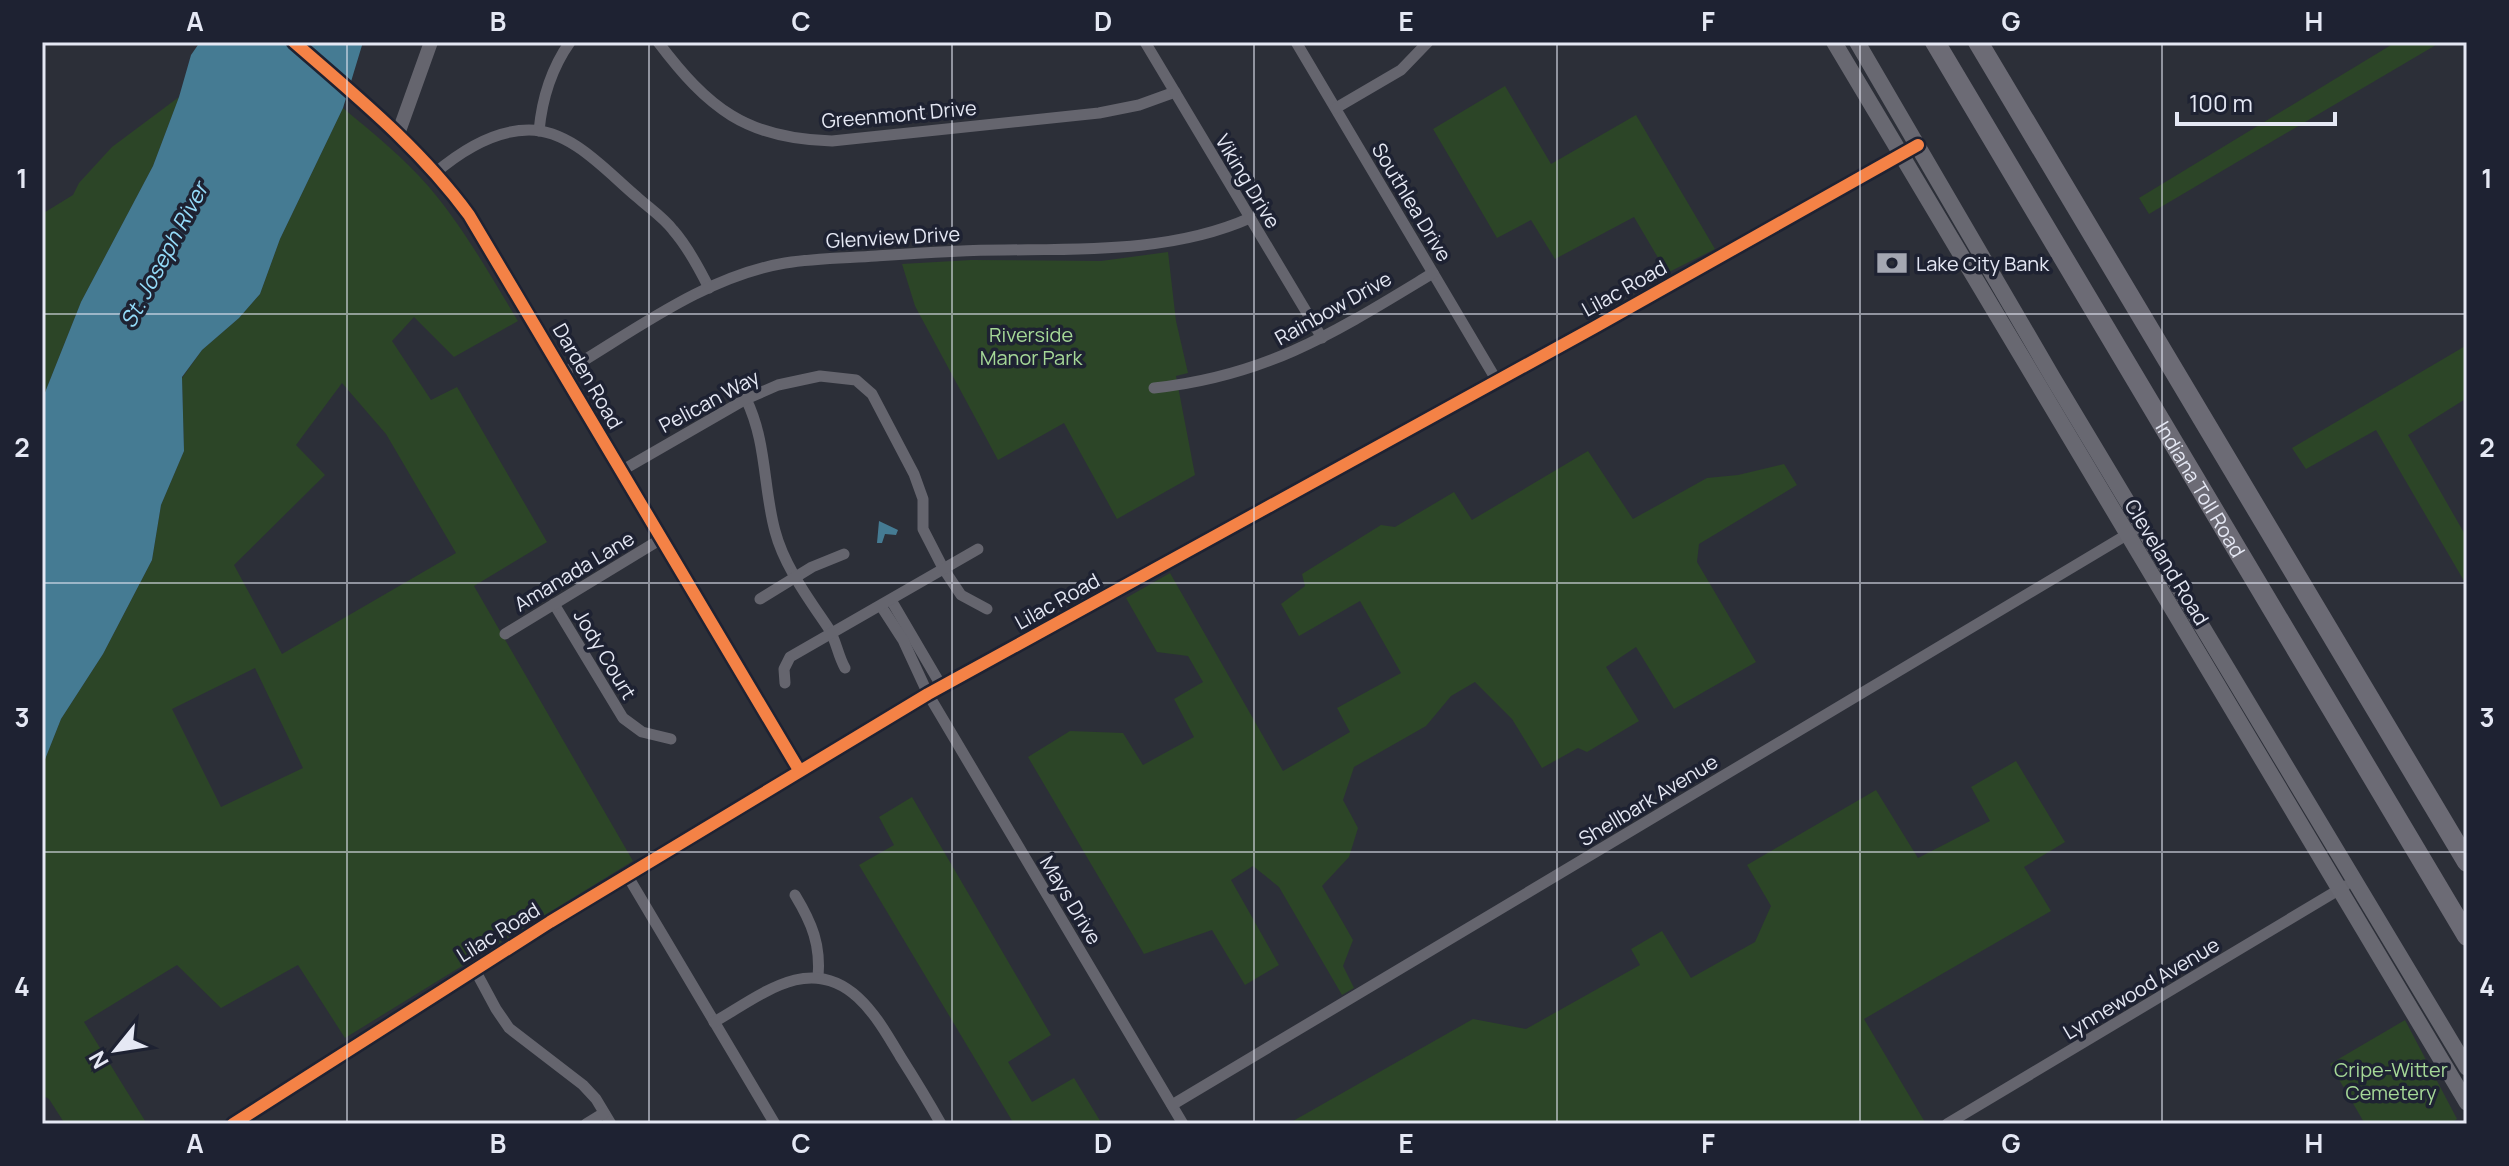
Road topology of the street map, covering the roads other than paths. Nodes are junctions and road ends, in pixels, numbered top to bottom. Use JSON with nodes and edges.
{"nodes":[{"id":1,"x":294,"y":42,"type":"edge"},
{"id":2,"x":431,"y":42,"type":"edge"},
{"id":3,"x":570,"y":42,"type":"edge"},
{"id":4,"x":658,"y":42,"type":"edge"},
{"id":5,"x":1145,"y":42,"type":"edge"},
{"id":6,"x":1296,"y":42,"type":"edge"},
{"id":7,"x":1428,"y":42,"type":"edge"},
{"id":8,"x":1834,"y":42,"type":"edge"},
{"id":9,"x":1857,"y":42,"type":"edge"},
{"id":10,"x":1935,"y":42,"type":"edge"},
{"id":11,"x":1978,"y":42,"type":"edge"},
{"id":12,"x":1175,"y":92,"type":"junction"},
{"id":13,"x":1336,"y":108,"type":"junction"},
{"id":14,"x":539,"y":131,"type":"junction"},
{"id":15,"x":398,"y":134,"type":"junction"},
{"id":16,"x":1918,"y":145,"type":"junction"},
{"id":17,"x":1901,"y":155,"type":"junction"},
{"id":18,"x":435,"y":173,"type":"junction"},
{"id":19,"x":1250,"y":218,"type":"junction"},
{"id":20,"x":1433,"y":273,"type":"junction"},
{"id":21,"x":709,"y":288,"type":"junction"},
{"id":22,"x":1322,"y":338,"type":"junction"},
{"id":23,"x":563,"y":373,"type":"junction"},
{"id":24,"x":1497,"y":381,"type":"junction"},
{"id":25,"x":1154,"y":388,"type":"dead end"},
{"id":26,"x":746,"y":399,"type":"junction"},
{"id":27,"x":621,"y":471,"type":"junction"},
{"id":28,"x":2134,"y":530,"type":"junction"},
{"id":29,"x":661,"y":539,"type":"junction"},
{"id":30,"x":978,"y":549,"type":"dead end"},
{"id":31,"x":844,"y":554,"type":"dead end"},
{"id":32,"x":943,"y":568,"type":"junction"},
{"id":33,"x":796,"y":576,"type":"junction"},
{"id":34,"x":760,"y":599,"type":"dead end"},
{"id":35,"x":886,"y":603,"type":"junction"},
{"id":36,"x":554,"y":604,"type":"junction"},
{"id":37,"x":987,"y":609,"type":"dead end"},
{"id":38,"x":831,"y":632,"type":"junction"},
{"id":39,"x":505,"y":634,"type":"dead end"},
{"id":40,"x":845,"y":668,"type":"dead end"},
{"id":41,"x":785,"y":683,"type":"dead end"},
{"id":42,"x":942,"y":687,"type":"junction"},
{"id":43,"x":928,"y":694,"type":"junction"},
{"id":44,"x":671,"y":739,"type":"dead end"},
{"id":45,"x":799,"y":770,"type":"junction"},
{"id":46,"x":2467,"y":862,"type":"edge"},
{"id":47,"x":627,"y":875,"type":"junction"},
{"id":48,"x":2346,"y":886,"type":"junction"},
{"id":49,"x":795,"y":895,"type":"dead end"},
{"id":50,"x":2467,"y":936,"type":"edge"},
{"id":51,"x":475,"y":970,"type":"junction"},
{"id":52,"x":818,"y":978,"type":"junction"},
{"id":53,"x":714,"y":1022,"type":"junction"},
{"id":54,"x":2467,"y":1068,"type":"edge"},
{"id":55,"x":2467,"y":1103,"type":"edge"},
{"id":56,"x":1172,"y":1105,"type":"junction"},
{"id":57,"x":604,"y":1113,"type":"junction"},
{"id":58,"x":233,"y":1124,"type":"edge"},
{"id":59,"x":586,"y":1124,"type":"edge"},
{"id":60,"x":611,"y":1124,"type":"edge"},
{"id":61,"x":775,"y":1124,"type":"edge"},
{"id":62,"x":941,"y":1124,"type":"edge"},
{"id":63,"x":1183,"y":1124,"type":"edge"},
{"id":64,"x":1947,"y":1124,"type":"edge"}],
"edges":[{"from":1,"to":15,"type":"street","name":"Darden Road"},
{"from":2,"to":15,"type":"street"},
{"from":3,"to":14,"type":"street"},
{"from":4,"to":12,"type":"street","name":"Greenmont Drive"},
{"from":5,"to":12,"type":"street","name":"Viking Drive"},
{"from":6,"to":13,"type":"street","name":"Southlea Drive"},
{"from":7,"to":13,"type":"street"},
{"from":8,"to":17,"type":"main road","name":"Cleveland Road"},
{"from":9,"to":16,"type":"main road","name":"Cleveland Road"},
{"from":10,"to":50,"type":"highway","name":"Indiana Toll Road"},
{"from":11,"to":46,"type":"highway","name":"Indiana Toll Road"},
{"from":12,"to":19,"type":"street","name":"Viking Drive"},
{"from":13,"to":20,"type":"street","name":"Southlea Drive"},
{"from":14,"to":18,"type":"street"},
{"from":14,"to":21,"type":"street"},
{"from":15,"to":18,"type":"street","name":"Darden Road"},
{"from":16,"to":17,"type":"street","name":"Lilac Road"},
{"from":16,"to":28,"type":"main road","name":"Cleveland Road"},
{"from":17,"to":24,"type":"street","name":"Lilac Road"},
{"from":17,"to":28,"type":"main road","name":"Cleveland Road"},
{"from":18,"to":23,"type":"street","name":"Darden Road"},
{"from":19,"to":21,"type":"street","name":"Glenview Drive"},
{"from":19,"to":22,"type":"street","name":"Viking Drive"},
{"from":20,"to":22,"type":"street","name":"Rainbow Drive"},
{"from":20,"to":24,"type":"street","name":"Southlea Drive"},
{"from":21,"to":23,"type":"street","name":"Glenview Drive"},
{"from":22,"to":25,"type":"street","name":"Rainbow Drive"},
{"from":23,"to":27,"type":"street","name":"Darden Road"},
{"from":24,"to":42,"type":"street","name":"Lilac Road"},
{"from":26,"to":27,"type":"street","name":"Pelican Way"},
{"from":26,"to":32,"type":"street","name":"Pelican Way"},
{"from":26,"to":33,"type":"street"},
{"from":27,"to":29,"type":"street","name":"Darden Road"},
{"from":28,"to":48,"type":"main road","name":"Cleveland Road"},
{"from":28,"to":56,"type":"street","name":"Shellbark Avenue"},
{"from":29,"to":36,"type":"street","name":"Amanada Lane"},
{"from":29,"to":45,"type":"street","name":"Darden Road"},
{"from":30,"to":32,"type":"street"},
{"from":31,"to":33,"type":"street"},
{"from":32,"to":35,"type":"street"},
{"from":32,"to":37,"type":"street"},
{"from":33,"to":34,"type":"street"},
{"from":33,"to":38,"type":"street"},
{"from":35,"to":38,"type":"street"},
{"from":35,"to":42,"type":"street"},
{"from":35,"to":43,"type":"street","name":"Mays Drive"},
{"from":36,"to":39,"type":"street","name":"Amanada Lane"},
{"from":36,"to":44,"type":"street","name":"Jody Court"},
{"from":38,"to":40,"type":"street"},
{"from":38,"to":41,"type":"street"},
{"from":42,"to":43,"type":"street","name":"Lilac Road"},
{"from":43,"to":45,"type":"street","name":"Lilac Road"},
{"from":43,"to":56,"type":"street","name":"Mays Drive"},
{"from":45,"to":47,"type":"street","name":"Lilac Road"},
{"from":47,"to":51,"type":"street","name":"Lilac Road"},
{"from":47,"to":53,"type":"street"},
{"from":48,"to":54,"type":"main road","name":"Cleveland Road"},
{"from":48,"to":55,"type":"main road","name":"Cleveland Road"},
{"from":48,"to":64,"type":"street","name":"Lynnewood Avenue"},
{"from":49,"to":52,"type":"street"},
{"from":51,"to":57,"type":"street"},
{"from":51,"to":58,"type":"street","name":"Lilac Road"},
{"from":52,"to":53,"type":"street"},
{"from":52,"to":62,"type":"street"},
{"from":53,"to":61,"type":"street"},
{"from":56,"to":63,"type":"street","name":"Mays Drive"},
{"from":57,"to":59,"type":"street"},
{"from":57,"to":60,"type":"street"}]}
